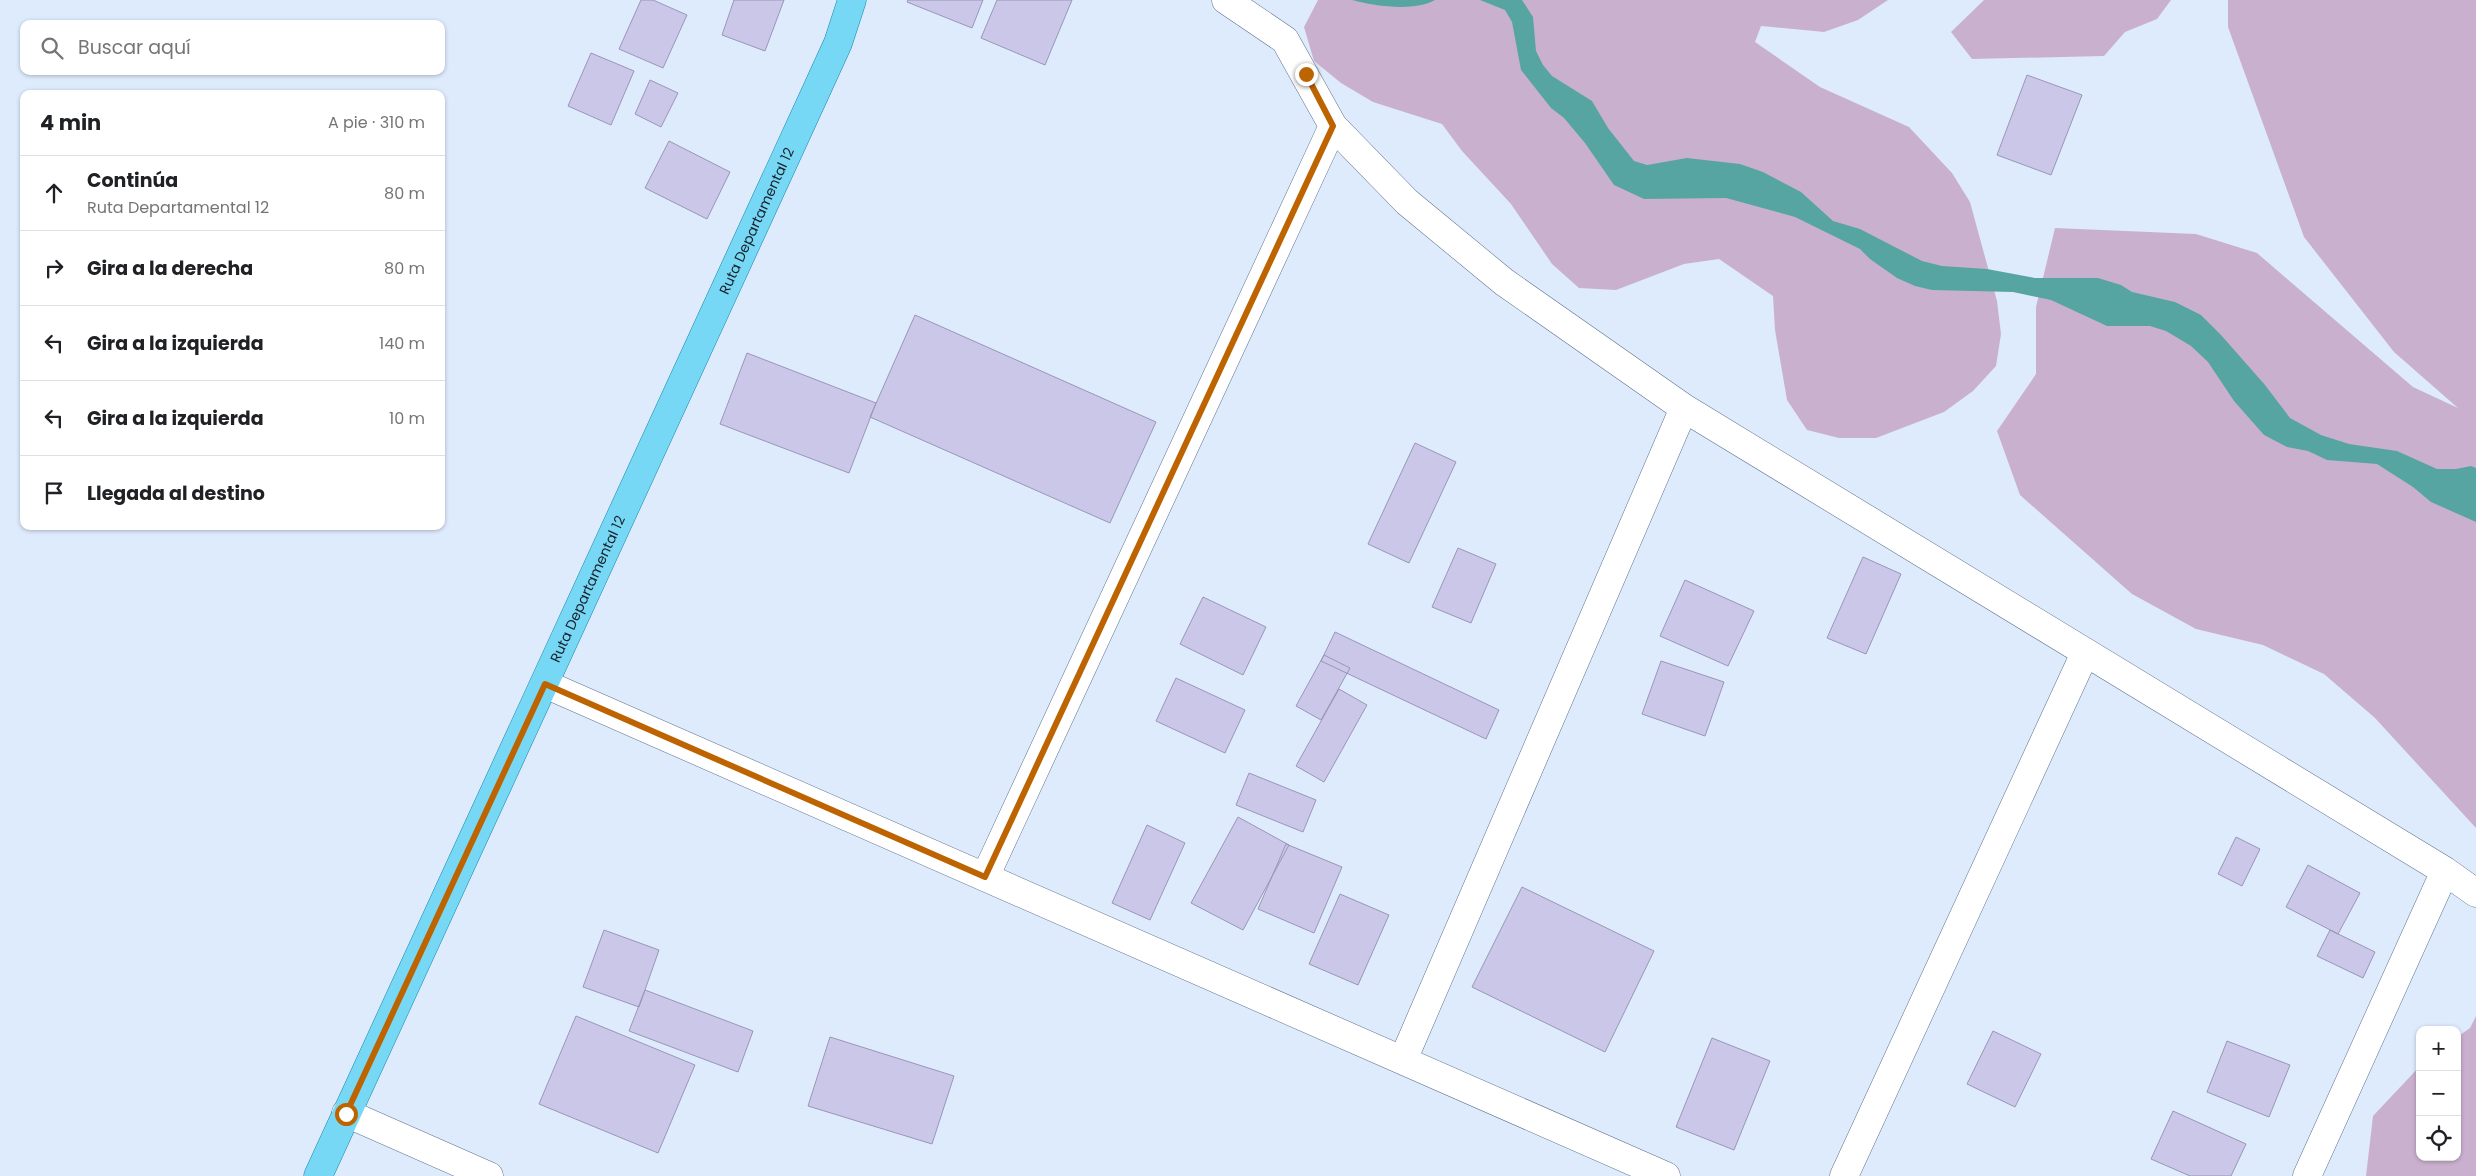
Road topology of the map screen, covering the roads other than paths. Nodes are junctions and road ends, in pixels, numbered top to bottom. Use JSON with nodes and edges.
{"nodes":[{"id":1,"x":852,"y":0,"type":"edge"},
{"id":2,"x":1226,"y":0,"type":"edge"},
{"id":3,"x":1333,"y":126,"type":"junction"},
{"id":4,"x":1684,"y":408,"type":"junction"},
{"id":5,"x":2085,"y":653,"type":"junction"},
{"id":6,"x":545,"y":684,"type":"junction"},
{"id":7,"x":2445,"y":871,"type":"junction"},
{"id":8,"x":985,"y":877,"type":"junction"},
{"id":9,"x":2476,"y":893,"type":"edge"},
{"id":10,"x":1403,"y":1060,"type":"junction"},
{"id":11,"x":346,"y":1114,"type":"junction"},
{"id":12,"x":318,"y":1176,"type":"edge"},
{"id":13,"x":489,"y":1176,"type":"edge"},
{"id":14,"x":1666,"y":1176,"type":"edge"},
{"id":15,"x":1844,"y":1176,"type":"edge"},
{"id":16,"x":2307,"y":1176,"type":"edge"}],
"edges":[{"from":1,"to":6,"type":"main road","name":"Ruta Departamental 12"},
{"from":2,"to":3,"type":"street"},
{"from":3,"to":4,"type":"street"},
{"from":3,"to":8,"type":"street"},
{"from":4,"to":5,"type":"street"},
{"from":4,"to":10,"type":"street"},
{"from":5,"to":7,"type":"street"},
{"from":5,"to":15,"type":"street"},
{"from":6,"to":8,"type":"street"},
{"from":6,"to":11,"type":"main road","name":"Ruta Departamental 12"},
{"from":7,"to":9,"type":"street"},
{"from":7,"to":16,"type":"street"},
{"from":8,"to":10,"type":"street"},
{"from":10,"to":14,"type":"street"},
{"from":11,"to":12,"type":"main road","name":"Ruta Departamental 12"},
{"from":11,"to":13,"type":"street"}]}
